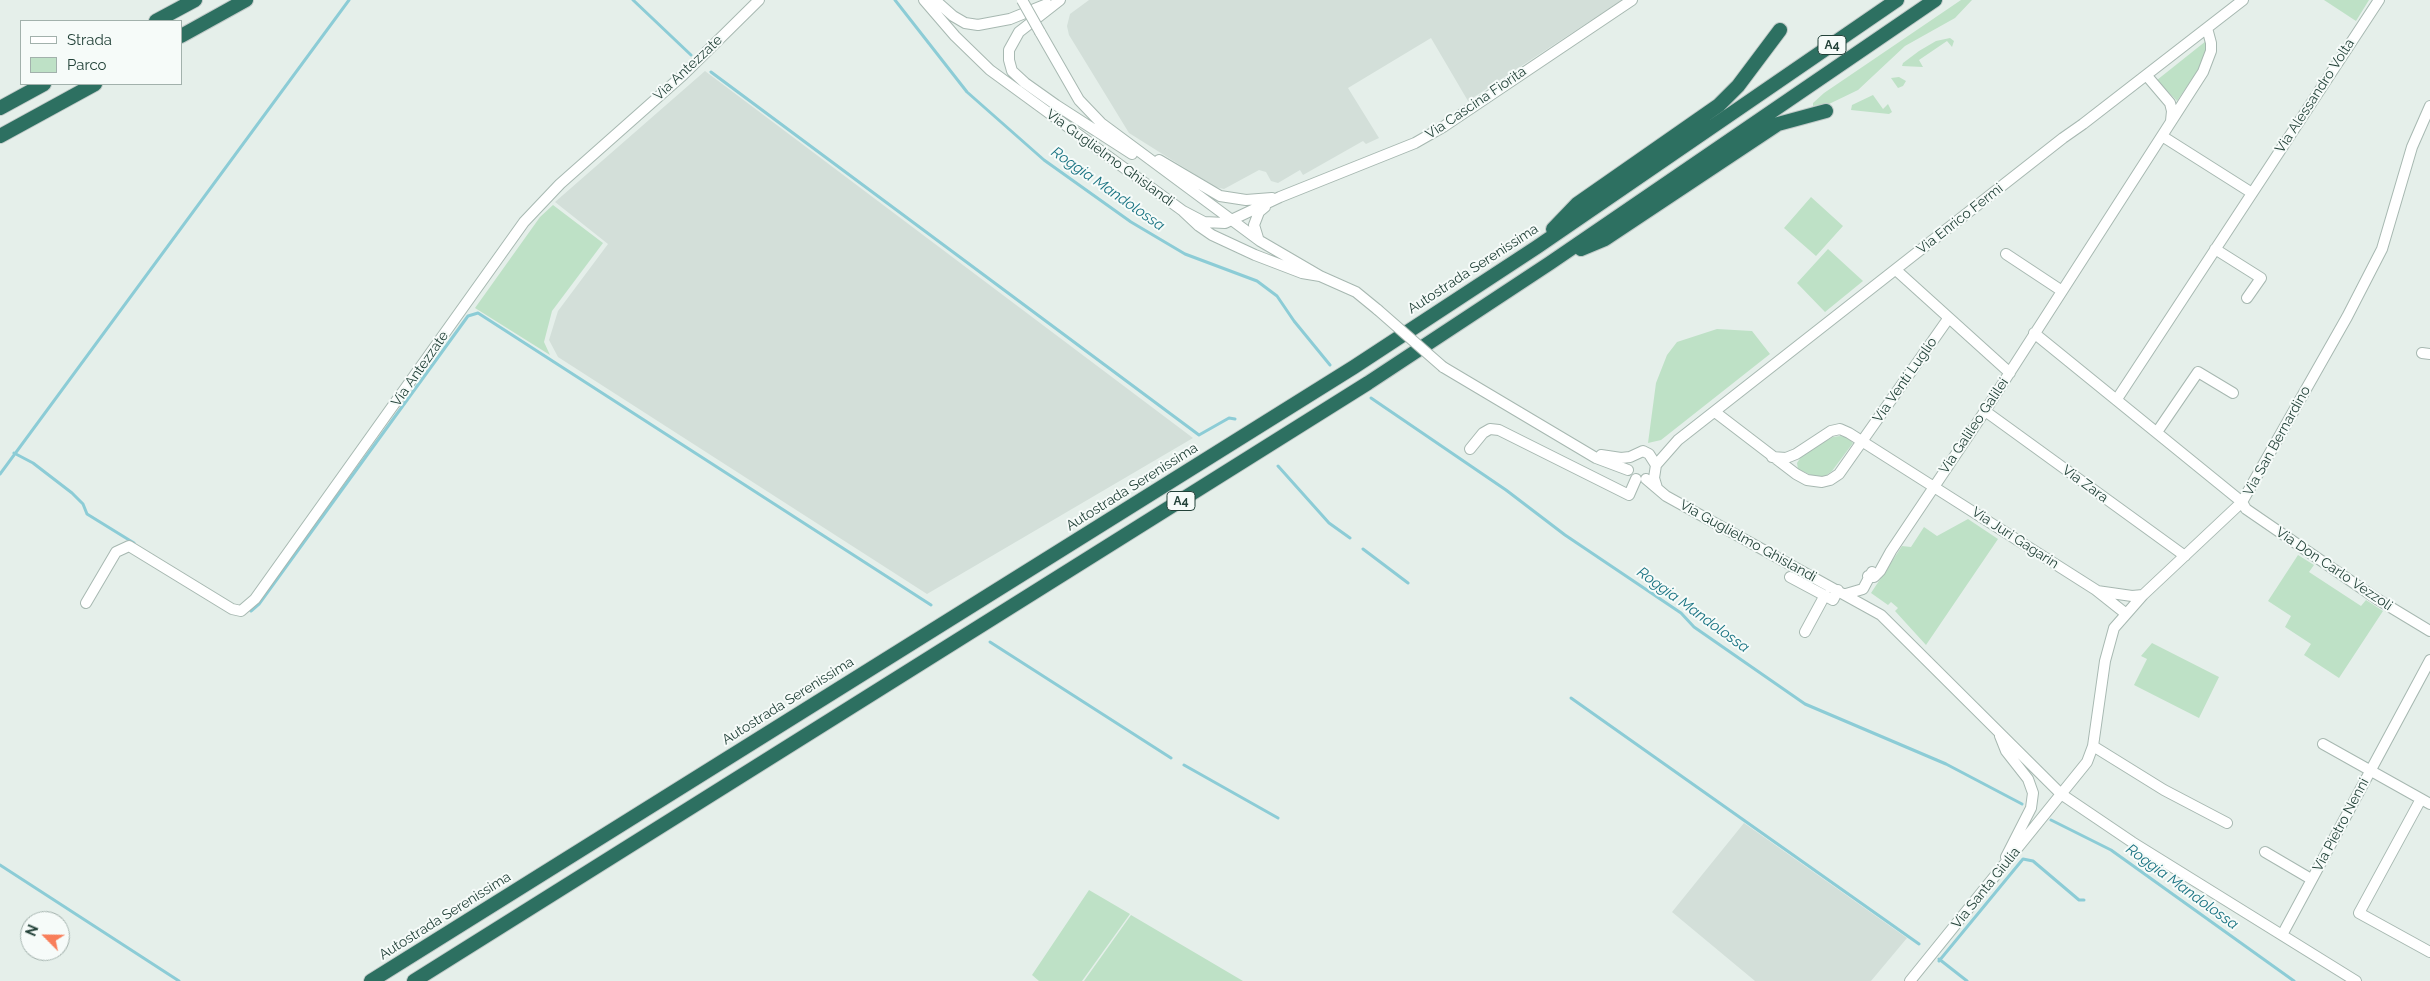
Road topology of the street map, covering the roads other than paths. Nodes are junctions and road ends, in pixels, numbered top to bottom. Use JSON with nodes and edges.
{"nodes":[{"id":1,"x":195,"y":0,"type":"edge"},
{"id":2,"x":246,"y":0,"type":"edge"},
{"id":3,"x":760,"y":0,"type":"edge"},
{"id":4,"x":924,"y":0,"type":"edge"},
{"id":5,"x":935,"y":0,"type":"edge"},
{"id":6,"x":1022,"y":0,"type":"edge"},
{"id":7,"x":1054,"y":0,"type":"edge"},
{"id":8,"x":1060,"y":0,"type":"edge"},
{"id":9,"x":1632,"y":0,"type":"edge"},
{"id":10,"x":1897,"y":0,"type":"edge"},
{"id":11,"x":1935,"y":0,"type":"edge"},
{"id":12,"x":2243,"y":0,"type":"edge"},
{"id":13,"x":2379,"y":0,"type":"edge"},
{"id":14,"x":158,"y":20,"type":"edge"},
{"id":15,"x":2207,"y":28,"type":"junction"},
{"id":16,"x":1780,"y":30,"type":"dead end"},
{"id":17,"x":182,"y":35,"type":"edge"},
{"id":18,"x":2147,"y":76,"type":"junction"},
{"id":19,"x":42,"y":85,"type":"edge"},
{"id":20,"x":93,"y":85,"type":"edge"},
{"id":21,"x":2186,"y":100,"type":"junction"},
{"id":22,"x":2170,"y":103,"type":"junction"},
{"id":23,"x":2430,"y":106,"type":"edge"},
{"id":24,"x":0,"y":108,"type":"edge"},
{"id":25,"x":1826,"y":111,"type":"dead end"},
{"id":26,"x":2170,"y":123,"type":"junction"},
{"id":27,"x":1115,"y":133,"type":"junction"},
{"id":28,"x":0,"y":136,"type":"edge"},
{"id":29,"x":2162,"y":136,"type":"junction"},
{"id":30,"x":1162,"y":170,"type":"junction"},
{"id":31,"x":2252,"y":193,"type":"junction"},
{"id":32,"x":1280,"y":197,"type":"junction"},
{"id":33,"x":1216,"y":208,"type":"junction"},
{"id":34,"x":1183,"y":211,"type":"junction"},
{"id":35,"x":1233,"y":219,"type":"junction"},
{"id":36,"x":1210,"y":223,"type":"junction"},
{"id":37,"x":1260,"y":241,"type":"junction"},
{"id":38,"x":1537,"y":247,"type":"junction"},
{"id":39,"x":2215,"y":249,"type":"junction"},
{"id":40,"x":2006,"y":254,"type":"dead end"},
{"id":41,"x":1550,"y":263,"type":"junction"},
{"id":42,"x":1896,"y":270,"type":"junction"},
{"id":43,"x":1320,"y":276,"type":"junction"},
{"id":44,"x":2062,"y":291,"type":"junction"},
{"id":45,"x":2247,"y":298,"type":"dead end"},
{"id":46,"x":1948,"y":319,"type":"junction"},
{"id":47,"x":2034,"y":333,"type":"junction"},
{"id":48,"x":2010,"y":373,"type":"junction"},
{"id":49,"x":2232,"y":393,"type":"dead end"},
{"id":50,"x":2117,"y":399,"type":"junction"},
{"id":51,"x":1985,"y":411,"type":"junction"},
{"id":52,"x":1715,"y":412,"type":"junction"},
{"id":53,"x":2157,"y":432,"type":"junction"},
{"id":54,"x":1678,"y":440,"type":"junction"},
{"id":55,"x":1862,"y":441,"type":"junction"},
{"id":56,"x":1470,"y":449,"type":"dead end"},
{"id":57,"x":1583,"y":450,"type":"junction"},
{"id":58,"x":1650,"y":454,"type":"junction"},
{"id":59,"x":1796,"y":454,"type":"junction"},
{"id":60,"x":1630,"y":457,"type":"junction"},
{"id":61,"x":1772,"y":457,"type":"junction"},
{"id":62,"x":1655,"y":468,"type":"junction"},
{"id":63,"x":1628,"y":470,"type":"junction"},
{"id":64,"x":1796,"y":474,"type":"junction"},
{"id":65,"x":1641,"y":479,"type":"junction"},
{"id":66,"x":1934,"y":486,"type":"junction"},
{"id":67,"x":1658,"y":489,"type":"junction"},
{"id":68,"x":2242,"y":502,"type":"junction"},
{"id":69,"x":2185,"y":556,"type":"junction"},
{"id":70,"x":1790,"y":577,"type":"dead end"},
{"id":71,"x":2096,"y":590,"type":"junction"},
{"id":72,"x":1842,"y":592,"type":"junction"},
{"id":73,"x":1825,"y":595,"type":"junction"},
{"id":74,"x":2143,"y":595,"type":"junction"},
{"id":75,"x":86,"y":603,"type":"dead end"},
{"id":76,"x":2125,"y":613,"type":"junction"},
{"id":77,"x":2430,"y":631,"type":"edge"},
{"id":78,"x":1806,"y":632,"type":"dead end"},
{"id":79,"x":2430,"y":660,"type":"edge"},
{"id":80,"x":1998,"y":732,"type":"junction"},
{"id":81,"x":2322,"y":744,"type":"dead end"},
{"id":82,"x":2093,"y":746,"type":"junction"},
{"id":83,"x":2370,"y":771,"type":"junction"},
{"id":84,"x":2061,"y":794,"type":"junction"},
{"id":85,"x":2426,"y":802,"type":"edge"},
{"id":86,"x":2226,"y":822,"type":"dead end"},
{"id":87,"x":2265,"y":852,"type":"dead end"},
{"id":88,"x":2003,"y":866,"type":"junction"},
{"id":89,"x":2311,"y":879,"type":"junction"},
{"id":90,"x":2282,"y":934,"type":"junction"},
{"id":91,"x":2430,"y":952,"type":"edge"},
{"id":92,"x":370,"y":981,"type":"edge"},
{"id":93,"x":414,"y":981,"type":"edge"},
{"id":94,"x":1910,"y":981,"type":"edge"},
{"id":95,"x":2356,"y":981,"type":"edge"}],
"edges":[{"from":1,"to":14,"type":"highway"},
{"from":2,"to":17,"type":"highway"},
{"from":3,"to":75,"type":"street","name":"Via Antezzate"},
{"from":4,"to":34,"type":"street","name":"Via Guglielmo Ghislandi"},
{"from":5,"to":7,"type":"street"},
{"from":6,"to":27,"type":"street","name":"Via Guglielmo Ghislandi","bridge":true},
{"from":8,"to":30,"type":"street"},
{"from":9,"to":32,"type":"street","name":"Via Cascina Fiorita"},
{"from":10,"to":38,"type":"highway","name":"Autostrada Serenissima","number":"A4"},
{"from":11,"to":41,"type":"highway","number":"A4"},
{"from":12,"to":15,"type":"street","name":"Via Enrico Fermi"},
{"from":13,"to":31,"type":"street","name":"Via Alessandro Volta"},
{"from":15,"to":18,"type":"street","name":"Via Enrico Fermi"},
{"from":15,"to":21,"type":"street","name":"Via Galileo Galilei"},
{"from":16,"to":38,"type":"highway"},
{"from":18,"to":22,"type":"street"},
{"from":18,"to":42,"type":"street","name":"Via Enrico Fermi"},
{"from":19,"to":24,"type":"highway"},
{"from":20,"to":28,"type":"highway"},
{"from":21,"to":22,"type":"street"},
{"from":21,"to":26,"type":"street","name":"Via Galileo Galilei"},
{"from":22,"to":26,"type":"street"},
{"from":23,"to":68,"type":"street","name":"Via San Bernardino"},
{"from":25,"to":41,"type":"highway"},
{"from":26,"to":29,"type":"street","name":"Via Galileo Galilei"},
{"from":27,"to":30,"type":"street","name":"Via Guglielmo Ghislandi"},
{"from":27,"to":32,"type":"street"},
{"from":29,"to":31,"type":"street"},
{"from":29,"to":44,"type":"street","name":"Via Galileo Galilei"},
{"from":30,"to":33,"type":"street","name":"Via Guglielmo Ghislandi"},
{"from":31,"to":39,"type":"street","name":"Via Alessandro Volta"},
{"from":32,"to":35,"type":"street"},
{"from":32,"to":37,"type":"street"},
{"from":33,"to":35,"type":"street","name":"Via Guglielmo Ghislandi"},
{"from":33,"to":36,"type":"street"},
{"from":34,"to":36,"type":"street"},
{"from":34,"to":43,"type":"street","name":"Via Guglielmo Ghislandi"},
{"from":35,"to":36,"type":"street"},
{"from":35,"to":37,"type":"street","name":"Via Guglielmo Ghislandi"},
{"from":37,"to":43,"type":"street","name":"Via Guglielmo Ghislandi"},
{"from":38,"to":92,"type":"highway","name":"Autostrada Serenissima","number":"A4"},
{"from":39,"to":45,"type":"street"},
{"from":39,"to":50,"type":"street","name":"Via Alessandro Volta"},
{"from":40,"to":44,"type":"street"},
{"from":41,"to":93,"type":"highway","number":"A4"},
{"from":42,"to":46,"type":"street"},
{"from":42,"to":52,"type":"street","name":"Via Enrico Fermi"},
{"from":43,"to":57,"type":"street","name":"Via Guglielmo Ghislandi","bridge":true},
{"from":44,"to":47,"type":"street","name":"Via Galileo Galilei"},
{"from":46,"to":48,"type":"street"},
{"from":46,"to":55,"type":"street","name":"Via Venti Luglio"},
{"from":47,"to":48,"type":"street","name":"Via Galileo Galilei"},
{"from":47,"to":50,"type":"street","name":"Via Don Carlo Vezzoli"},
{"from":48,"to":51,"type":"street","name":"Via Galileo Galilei"},
{"from":49,"to":53,"type":"street"},
{"from":50,"to":53,"type":"street","name":"Via Don Carlo Vezzoli"},
{"from":51,"to":66,"type":"street","name":"Via Galileo Galilei"},
{"from":51,"to":69,"type":"street","name":"Via Zara"},
{"from":52,"to":54,"type":"street","name":"Via Enrico Fermi"},
{"from":52,"to":61,"type":"street"},
{"from":53,"to":68,"type":"street","name":"Via Don Carlo Vezzoli"},
{"from":54,"to":58,"type":"street","name":"Via Enrico Fermi"},
{"from":54,"to":62,"type":"street","name":"Via Enrico Fermi"},
{"from":55,"to":59,"type":"street","name":"Via Juri Gagarin"},
{"from":55,"to":64,"type":"street","name":"Via Venti Luglio"},
{"from":55,"to":66,"type":"street","name":"Via Juri Gagarin"},
{"from":56,"to":65,"type":"street"},
{"from":57,"to":60,"type":"street","name":"Via Guglielmo Ghislandi"},
{"from":57,"to":63,"type":"street","name":"Via Guglielmo Ghislandi"},
{"from":58,"to":60,"type":"street","name":"Via Guglielmo Ghislandi"},
{"from":58,"to":62,"type":"street"},
{"from":59,"to":61,"type":"street"},
{"from":59,"to":64,"type":"street"},
{"from":60,"to":63,"type":"street"},
{"from":61,"to":64,"type":"street"},
{"from":62,"to":65,"type":"street"},
{"from":62,"to":67,"type":"street"},
{"from":63,"to":65,"type":"street","name":"Via Guglielmo Ghislandi"},
{"from":65,"to":67,"type":"street","name":"Via Guglielmo Ghislandi"},
{"from":66,"to":71,"type":"street","name":"Via Juri Gagarin"},
{"from":66,"to":72,"type":"street","name":"Via Galileo Galilei"},
{"from":67,"to":72,"type":"street","name":"Via Guglielmo Ghislandi"},
{"from":68,"to":69,"type":"street","name":"Via San Bernardino"},
{"from":68,"to":77,"type":"street","name":"Via Don Carlo Vezzoli"},
{"from":69,"to":74,"type":"street","name":"Via San Bernardino"},
{"from":70,"to":73,"type":"street","name":"Via Guglielmo Ghislandi"},
{"from":71,"to":74,"type":"street","name":"Via Juri Gagarin"},
{"from":71,"to":76,"type":"street","name":"Via Juri Gagarin"},
{"from":72,"to":73,"type":"street","name":"Via Guglielmo Ghislandi"},
{"from":72,"to":80,"type":"street","name":"Via Guglielmo Ghislandi"},
{"from":73,"to":78,"type":"street","name":"Via Guglielmo Ghislandi"},
{"from":74,"to":76,"type":"street","name":"Via San Bernardino"},
{"from":76,"to":82,"type":"street","name":"Via San Bernardino"},
{"from":79,"to":83,"type":"street","name":"Via Pietro Nenni"},
{"from":80,"to":84,"type":"street","name":"Via Guglielmo Ghislandi"},
{"from":80,"to":88,"type":"street","name":"Via Guglielmo Ghislandi"},
{"from":81,"to":83,"type":"street","name":"Via Pietro Nenni"},
{"from":82,"to":84,"type":"street","name":"Via San Bernardino"},
{"from":82,"to":86,"type":"street"},
{"from":83,"to":85,"type":"street"},
{"from":83,"to":89,"type":"street","name":"Via Pietro Nenni"},
{"from":84,"to":88,"type":"street","name":"Via Santa Giulia"},
{"from":84,"to":90,"type":"street","name":"Via Guglielmo Ghislandi"},
{"from":85,"to":91,"type":"street"},
{"from":87,"to":89,"type":"street","name":"Via Pietro Nenni"},
{"from":88,"to":94,"type":"street","name":"Via Santa Giulia"},
{"from":89,"to":90,"type":"street","name":"Via Pietro Nenni"},
{"from":90,"to":95,"type":"street","name":"Via Guglielmo Ghislandi"}]}
